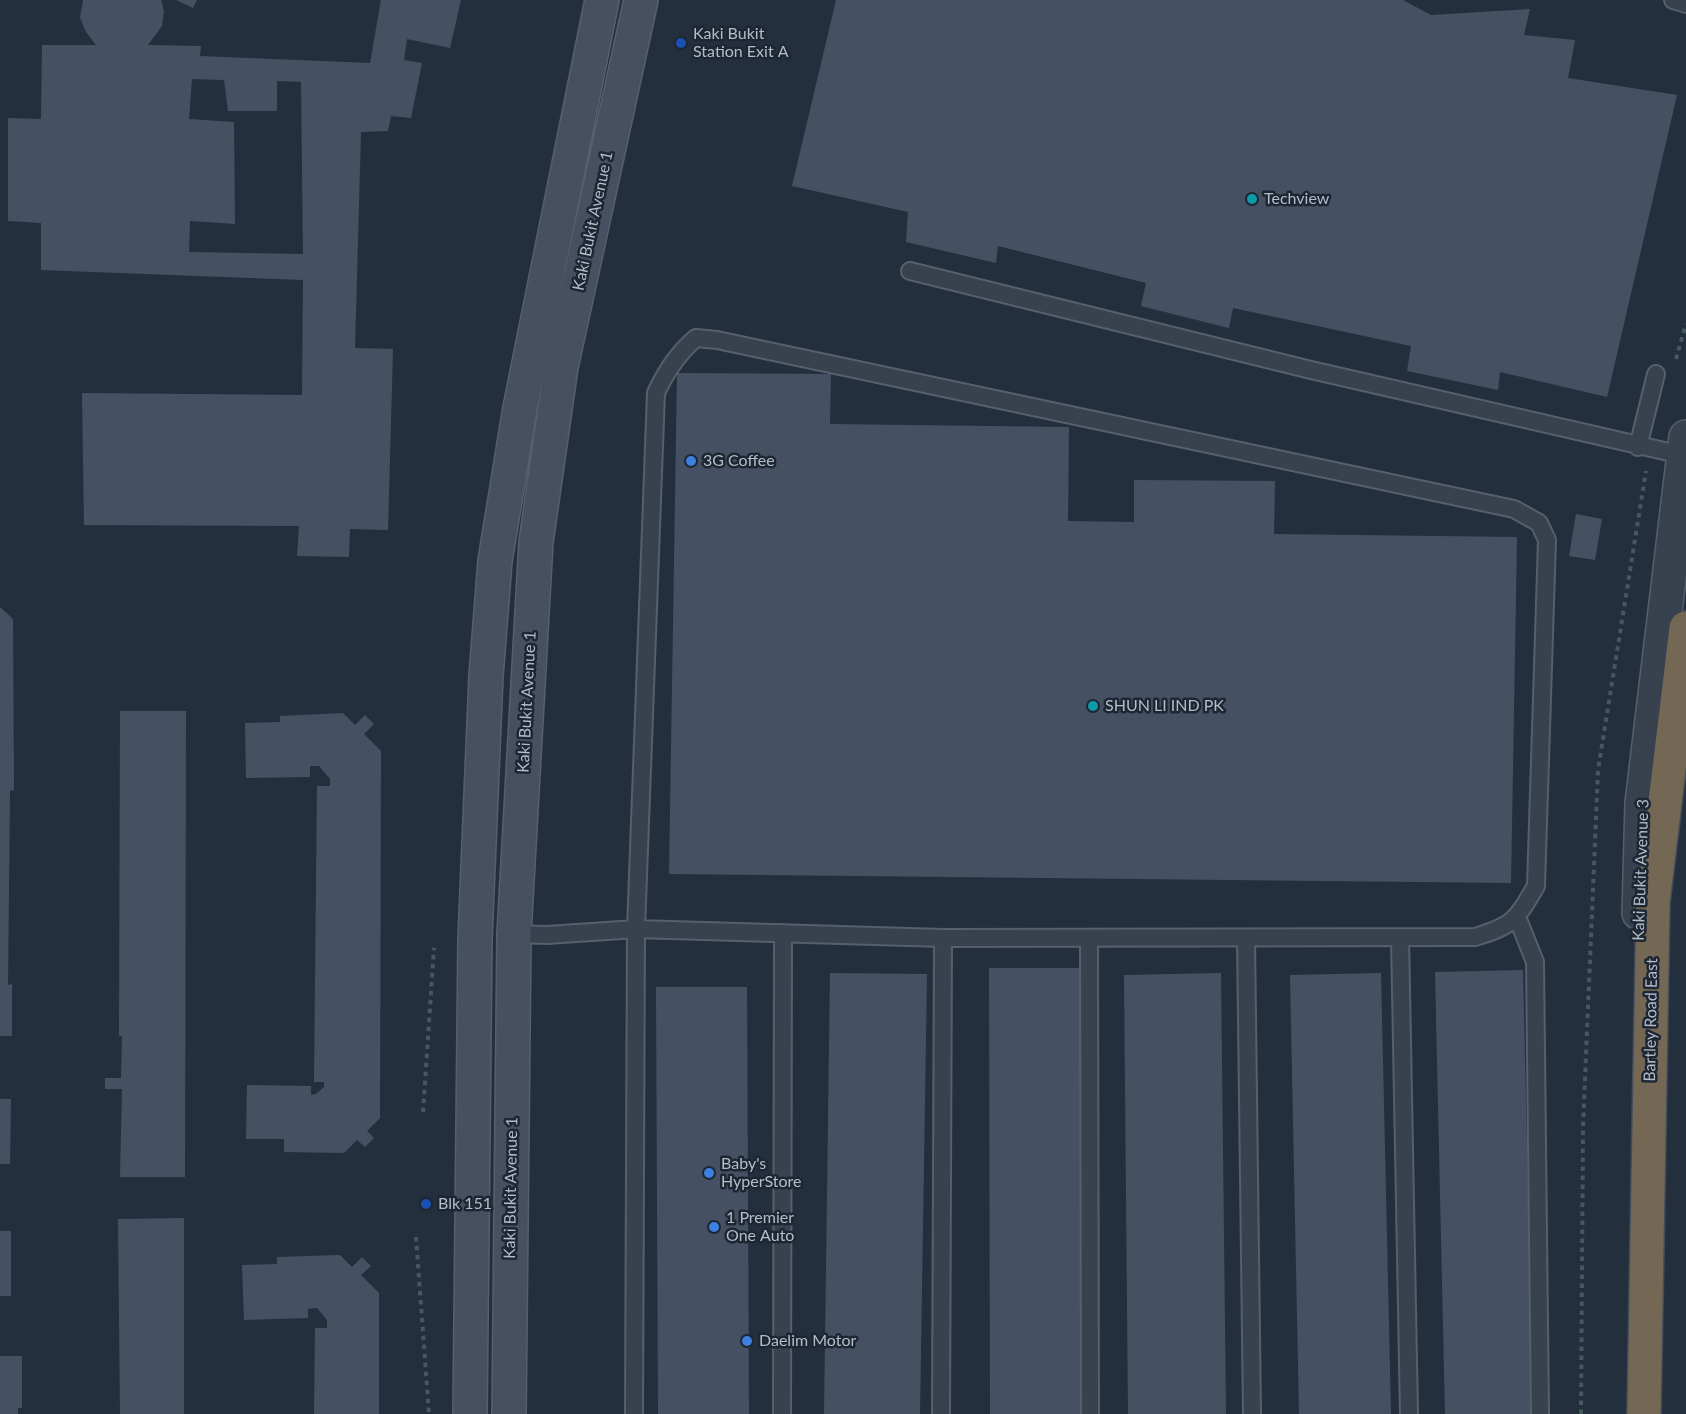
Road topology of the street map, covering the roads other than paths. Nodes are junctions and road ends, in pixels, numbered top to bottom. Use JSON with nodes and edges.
{"nodes":[{"id":1,"x":602,"y":0,"type":"edge"},
{"id":2,"x":641,"y":0,"type":"edge"},
{"id":3,"x":1673,"y":0,"type":"edge"},
{"id":4,"x":1686,"y":4,"type":"edge"},
{"id":5,"x":910,"y":271,"type":"dead end"},
{"id":6,"x":1656,"y":374,"type":"dead end"},
{"id":7,"x":1638,"y":447,"type":"junction"},
{"id":8,"x":1685,"y":449,"type":"edge"},
{"id":9,"x":1686,"y":628,"type":"edge"},
{"id":10,"x":1517,"y":917,"type":"junction"},
{"id":11,"x":636,"y":929,"type":"junction"},
{"id":12,"x":783,"y":933,"type":"junction"},
{"id":13,"x":514,"y":934,"type":"junction"},
{"id":14,"x":1400,"y":937,"type":"junction"},
{"id":15,"x":943,"y":938,"type":"junction"},
{"id":16,"x":1089,"y":938,"type":"junction"},
{"id":17,"x":1246,"y":938,"type":"junction"},
{"id":18,"x":470,"y":1414,"type":"edge"},
{"id":19,"x":509,"y":1414,"type":"edge"},
{"id":20,"x":634,"y":1414,"type":"edge"},
{"id":21,"x":782,"y":1414,"type":"edge"},
{"id":22,"x":941,"y":1414,"type":"edge"},
{"id":23,"x":1090,"y":1414,"type":"edge"},
{"id":24,"x":1252,"y":1414,"type":"edge"},
{"id":25,"x":1409,"y":1414,"type":"edge"},
{"id":26,"x":1540,"y":1414,"type":"edge"},
{"id":27,"x":1634,"y":1414,"type":"edge"},
{"id":28,"x":1644,"y":1414,"type":"edge"}],
"edges":[{"from":1,"to":18,"type":"main road","name":"Kaki Bukit Avenue 1"},
{"from":2,"to":13,"type":"main road","name":"Kaki Bukit Avenue 1"},
{"from":3,"to":4,"type":"lane"},
{"from":5,"to":7,"type":"lane"},
{"from":6,"to":7,"type":"lane"},
{"from":7,"to":8,"type":"lane"},
{"from":8,"to":27,"type":"street","name":"Kaki Bukit Avenue 3"},
{"from":9,"to":28,"type":"highway","name":"Bartley Road East"},
{"from":10,"to":11,"type":"lane"},
{"from":10,"to":14,"type":"lane"},
{"from":10,"to":26,"type":"lane"},
{"from":11,"to":12,"type":"lane"},
{"from":11,"to":13,"type":"lane"},
{"from":11,"to":20,"type":"lane"},
{"from":12,"to":15,"type":"lane"},
{"from":12,"to":21,"type":"lane"},
{"from":13,"to":19,"type":"main road","name":"Kaki Bukit Avenue 1"},
{"from":14,"to":17,"type":"lane"},
{"from":14,"to":25,"type":"lane"},
{"from":15,"to":16,"type":"lane"},
{"from":15,"to":22,"type":"lane"},
{"from":16,"to":17,"type":"lane"},
{"from":16,"to":23,"type":"lane"},
{"from":17,"to":24,"type":"lane"}]}
